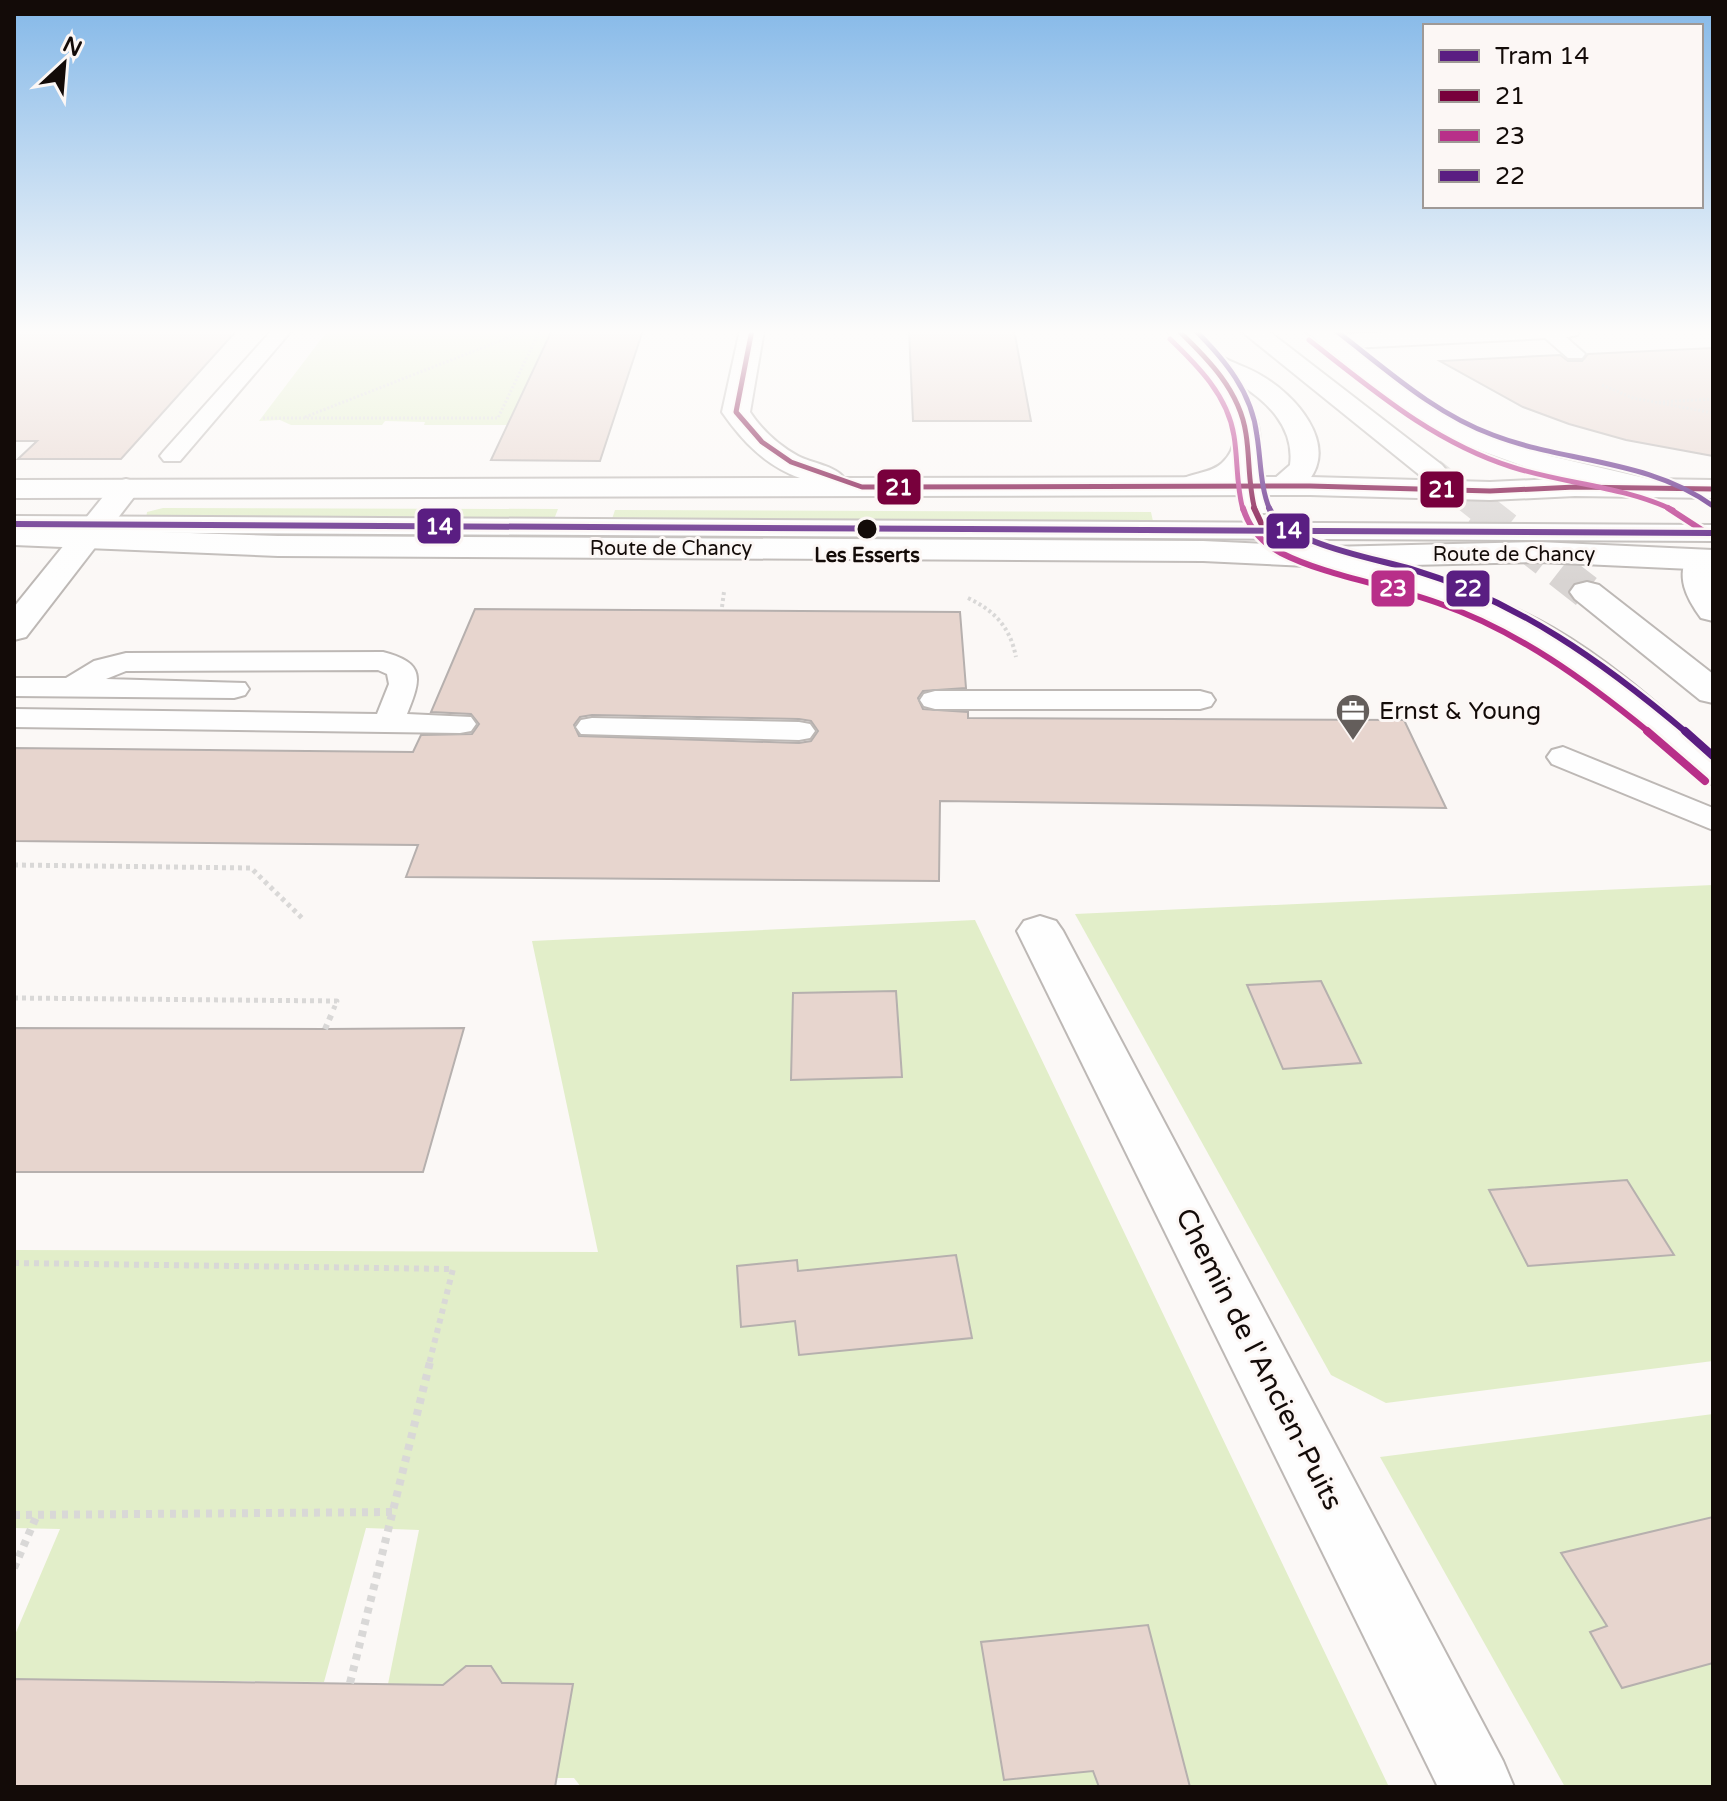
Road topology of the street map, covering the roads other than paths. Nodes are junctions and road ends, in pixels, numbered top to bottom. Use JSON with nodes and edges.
{"nodes":[{"id":1,"x":209,"y":414,"type":"edge"},
{"id":2,"x":737,"y":414,"type":"edge"},
{"id":3,"x":1241,"y":414,"type":"edge"},
{"id":4,"x":1290,"y":414,"type":"edge"},
{"id":5,"x":1359,"y":414,"type":"edge"},
{"id":6,"x":1425,"y":414,"type":"edge"},
{"id":7,"x":1247,"y":447,"type":"junction"},
{"id":8,"x":172,"y":456,"type":"dead end"},
{"id":9,"x":1432,"y":471,"type":"tunnel mouth"},
{"id":10,"x":862,"y":487,"type":"junction"},
{"id":11,"x":1187,"y":487,"type":"junction"},
{"id":12,"x":1651,"y":488,"type":"junction"},
{"id":13,"x":14,"y":489,"type":"edge"},
{"id":14,"x":14,"y":502,"type":"edge"},
{"id":15,"x":1265,"y":503,"type":"junction"},
{"id":16,"x":106,"y":514,"type":"junction"},
{"id":17,"x":14,"y":524,"type":"edge"},
{"id":18,"x":1710,"y":529,"type":"edge"},
{"id":19,"x":14,"y":536,"type":"edge"},
{"id":20,"x":1328,"y":557,"type":"junction"},
{"id":21,"x":1587,"y":592,"type":"tunnel mouth"},
{"id":22,"x":1713,"y":611,"type":"edge"},
{"id":23,"x":14,"y":630,"type":"edge"},
{"id":24,"x":14,"y":687,"type":"edge"},
{"id":25,"x":72,"y":688,"type":"junction"},
{"id":26,"x":234,"y":689,"type":"dead end"},
{"id":27,"x":1713,"y":692,"type":"edge"},
{"id":28,"x":935,"y":700,"type":"dead end"},
{"id":29,"x":1200,"y":700,"type":"dead end"},
{"id":30,"x":14,"y":718,"type":"edge"},
{"id":31,"x":388,"y":723,"type":"junction"},
{"id":32,"x":460,"y":724,"type":"dead end"},
{"id":33,"x":592,"y":727,"type":"dead end"},
{"id":34,"x":799,"y":731,"type":"dead end"},
{"id":35,"x":1563,"y":757,"type":"dead end"},
{"id":36,"x":1713,"y":772,"type":"edge"},
{"id":37,"x":1713,"y":820,"type":"edge"},
{"id":38,"x":1040,"y":931,"type":"dead end"},
{"id":39,"x":1477,"y":1787,"type":"edge"}],
"edges":[{"from":1,"to":8,"type":"lane"},
{"from":2,"to":10,"type":"main road"},
{"from":3,"to":7,"type":"main road"},
{"from":4,"to":15,"type":"main road"},
{"from":5,"to":9,"type":"main road"},
{"from":6,"to":12,"type":"main road"},
{"from":7,"to":11,"type":"main road"},
{"from":7,"to":15,"type":"lane"},
{"from":10,"to":11,"type":"main road","name":"Route de Chancy"},
{"from":10,"to":16,"type":"main road","name":"Route de Chancy"},
{"from":11,"to":15,"type":"main road","name":"Route de Chancy"},
{"from":12,"to":15,"type":"main road","name":"Route de Chancy"},
{"from":12,"to":18,"type":"main road","name":"Route de Chancy"},
{"from":13,"to":16,"type":"main road","name":"Route de Chancy"},
{"from":14,"to":16,"type":"lane"},
{"from":15,"to":16,"type":"lane"},
{"from":15,"to":18,"type":"lane"},
{"from":15,"to":20,"type":"main road","name":"Route de Chancy"},
{"from":16,"to":17,"type":"lane"},
{"from":16,"to":19,"type":"main road","name":"Route de Chancy"},
{"from":16,"to":20,"type":"main road","name":"Route de Chancy"},
{"from":16,"to":23,"type":"main road"},
{"from":18,"to":20,"type":"main road","name":"Route de Chancy"},
{"from":18,"to":22,"type":"main road"},
{"from":20,"to":36,"type":"main road"},
{"from":21,"to":27,"type":"main road"},
{"from":24,"to":25,"type":"lane"},
{"from":25,"to":26,"type":"lane"},
{"from":25,"to":31,"type":"lane"},
{"from":28,"to":29,"type":"lane"},
{"from":30,"to":31,"type":"lane"},
{"from":31,"to":32,"type":"lane"},
{"from":33,"to":34,"type":"lane"},
{"from":35,"to":37,"type":"lane"},
{"from":38,"to":39,"type":"main road","name":"Chemin de l'Ancien-Puits"}]}
